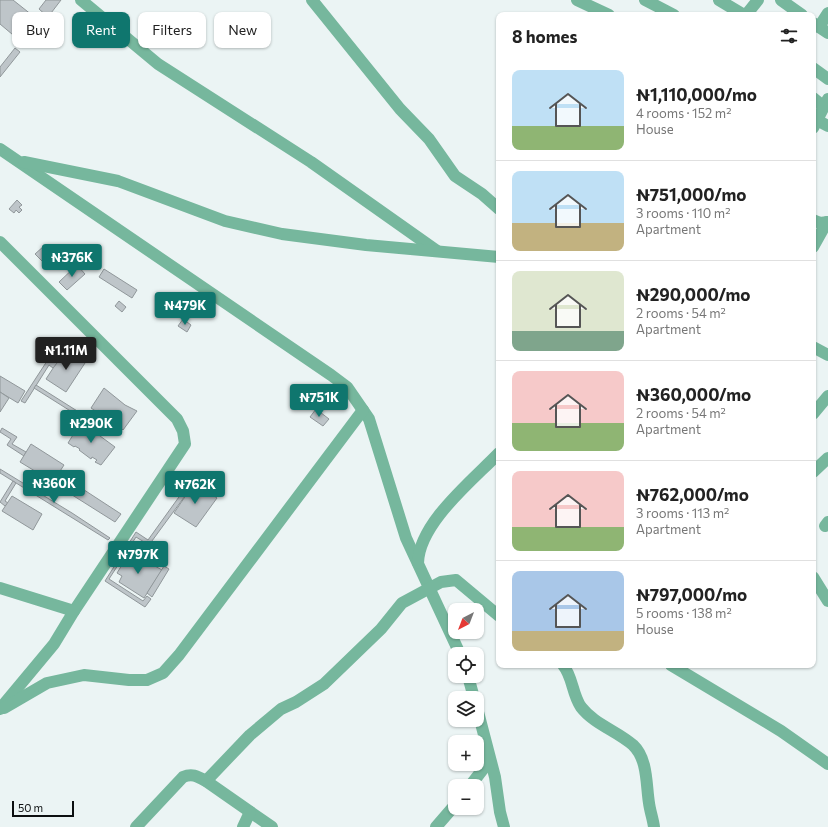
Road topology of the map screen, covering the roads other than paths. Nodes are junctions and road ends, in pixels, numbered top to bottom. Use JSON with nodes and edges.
{"nodes":[{"id":1,"x":81,"y":0,"type":"edge"},
{"id":2,"x":312,"y":0,"type":"edge"},
{"id":3,"x":577,"y":0,"type":"edge"},
{"id":4,"x":645,"y":0,"type":"edge"},
{"id":5,"x":719,"y":0,"type":"edge"},
{"id":6,"x":758,"y":0,"type":"edge"},
{"id":7,"x":781,"y":0,"type":"edge"},
{"id":8,"x":603,"y":12,"type":"edge"},
{"id":9,"x":668,"y":12,"type":"edge"},
{"id":10,"x":740,"y":12,"type":"edge"},
{"id":11,"x":748,"y":12,"type":"edge"},
{"id":12,"x":798,"y":12,"type":"edge"},
{"id":13,"x":828,"y":13,"type":"edge"},
{"id":14,"x":820,"y":28,"type":"edge"},
{"id":15,"x":816,"y":70,"type":"edge"},
{"id":16,"x":828,"y":79,"type":"edge"},
{"id":17,"x":816,"y":99,"type":"edge"},
{"id":18,"x":826,"y":103,"type":"edge"},
{"id":19,"x":818,"y":123,"type":"edge"},
{"id":20,"x":0,"y":149,"type":"edge"},
{"id":21,"x":19,"y":162,"type":"junction"},
{"id":22,"x":496,"y":206,"type":"edge"},
{"id":23,"x":816,"y":221,"type":"edge"},
{"id":24,"x":828,"y":222,"type":"edge"},
{"id":25,"x":0,"y":242,"type":"edge"},
{"id":26,"x":816,"y":242,"type":"edge"},
{"id":27,"x":438,"y":252,"type":"junction"},
{"id":28,"x":496,"y":257,"type":"edge"},
{"id":29,"x":816,"y":349,"type":"edge"},
{"id":30,"x":828,"y":355,"type":"edge"},
{"id":31,"x":828,"y":396,"type":"edge"},
{"id":32,"x":363,"y":410,"type":"junction"},
{"id":33,"x":816,"y":410,"type":"edge"},
{"id":34,"x":496,"y":456,"type":"edge"},
{"id":35,"x":828,"y":458,"type":"edge"},
{"id":36,"x":816,"y":469,"type":"edge"},
{"id":37,"x":418,"y":564,"type":"junction"},
{"id":38,"x":816,"y":582,"type":"edge"},
{"id":39,"x":0,"y":588,"type":"edge"},
{"id":40,"x":430,"y":588,"type":"junction"},
{"id":41,"x":828,"y":601,"type":"edge"},
{"id":42,"x":74,"y":611,"type":"junction"},
{"id":43,"x":496,"y":613,"type":"edge"},
{"id":44,"x":457,"y":647,"type":"edge"},
{"id":45,"x":565,"y":668,"type":"edge"},
{"id":46,"x":676,"y":668,"type":"edge"},
{"id":47,"x":0,"y":710,"type":"edge"},
{"id":48,"x":482,"y":727,"type":"edge"},
{"id":49,"x":490,"y":760,"type":"junction"},
{"id":50,"x":828,"y":764,"type":"edge"},
{"id":51,"x":475,"y":779,"type":"edge"},
{"id":52,"x":206,"y":781,"type":"junction"},
{"id":53,"x":250,"y":812,"type":"junction"},
{"id":54,"x":448,"y":813,"type":"edge"},
{"id":55,"x":136,"y":827,"type":"edge"},
{"id":56,"x":243,"y":827,"type":"edge"},
{"id":57,"x":272,"y":827,"type":"edge"},
{"id":58,"x":436,"y":827,"type":"edge"},
{"id":59,"x":504,"y":827,"type":"edge"},
{"id":60,"x":654,"y":827,"type":"edge"}],
"edges":[{"from":1,"to":27,"type":"street"},
{"from":2,"to":22,"type":"street"},
{"from":3,"to":8,"type":"street"},
{"from":4,"to":9,"type":"street"},
{"from":5,"to":10,"type":"street"},
{"from":6,"to":11,"type":"street"},
{"from":7,"to":12,"type":"street"},
{"from":13,"to":14,"type":"street"},
{"from":15,"to":16,"type":"street"},
{"from":17,"to":18,"type":"street"},
{"from":18,"to":19,"type":"street"},
{"from":20,"to":21,"type":"street"},
{"from":21,"to":27,"type":"street"},
{"from":21,"to":32,"type":"street"},
{"from":23,"to":24,"type":"street"},
{"from":24,"to":26,"type":"street"},
{"from":25,"to":42,"type":"street"},
{"from":27,"to":28,"type":"street"},
{"from":29,"to":30,"type":"street"},
{"from":31,"to":33,"type":"street"},
{"from":32,"to":37,"type":"street"},
{"from":32,"to":47,"type":"street"},
{"from":34,"to":37,"type":"street"},
{"from":35,"to":36,"type":"street"},
{"from":37,"to":40,"type":"street"},
{"from":38,"to":41,"type":"street"},
{"from":39,"to":42,"type":"street"},
{"from":40,"to":43,"type":"street"},
{"from":40,"to":44,"type":"street"},
{"from":40,"to":52,"type":"street"},
{"from":42,"to":47,"type":"street"},
{"from":45,"to":60,"type":"street"},
{"from":46,"to":50,"type":"street"},
{"from":48,"to":49,"type":"street"},
{"from":49,"to":51,"type":"street"},
{"from":49,"to":59,"type":"street"},
{"from":52,"to":53,"type":"street"},
{"from":52,"to":55,"type":"street"},
{"from":53,"to":56,"type":"street"},
{"from":53,"to":57,"type":"street"},
{"from":54,"to":58,"type":"street"}]}
